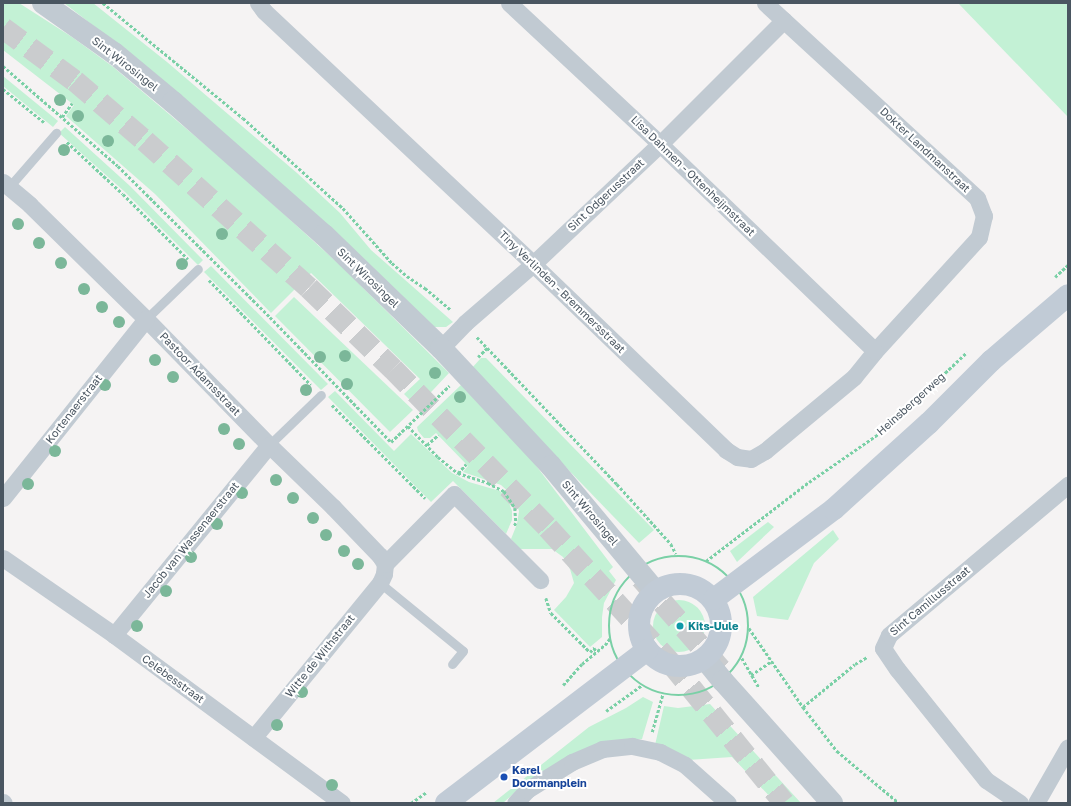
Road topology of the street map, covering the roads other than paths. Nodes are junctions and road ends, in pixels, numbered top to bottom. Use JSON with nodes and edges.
{"nodes":[{"id":1,"x":43,"y":3,"type":"edge"},
{"id":2,"x":258,"y":3,"type":"edge"},
{"id":3,"x":509,"y":3,"type":"edge"},
{"id":4,"x":765,"y":3,"type":"edge"},
{"id":5,"x":784,"y":20,"type":"junction"},
{"id":6,"x":56,"y":133,"type":"road end"},
{"id":7,"x":660,"y":144,"type":"junction"},
{"id":8,"x":5,"y":188,"type":"edge"},
{"id":9,"x":533,"y":264,"type":"junction"},
{"id":10,"x":198,"y":269,"type":"road end"},
{"id":11,"x":1068,"y":295,"type":"edge"},
{"id":12,"x":146,"y":319,"type":"junction"},
{"id":13,"x":441,"y":348,"type":"junction"},
{"id":14,"x":875,"y":351,"type":"junction"},
{"id":15,"x":321,"y":395,"type":"road end"},
{"id":16,"x":269,"y":445,"type":"junction"},
{"id":17,"x":1068,"y":485,"type":"edge"},
{"id":18,"x":3,"y":498,"type":"edge"},
{"id":19,"x":3,"y":558,"type":"edge"},
{"id":20,"x":383,"y":574,"type":"junction"},
{"id":21,"x":540,"y":580,"type":"road end"},
{"id":22,"x":655,"y":591,"type":"junction"},
{"id":23,"x":714,"y":599,"type":"junction"},
{"id":24,"x":114,"y":635,"type":"junction"},
{"id":25,"x":647,"y":650,"type":"junction"},
{"id":26,"x":705,"y":659,"type":"junction"},
{"id":27,"x":452,"y":664,"type":"dead end"},
{"id":28,"x":253,"y":738,"type":"junction"},
{"id":29,"x":1068,"y":747,"type":"edge"},
{"id":30,"x":342,"y":803,"type":"edge"},
{"id":31,"x":446,"y":803,"type":"edge"},
{"id":32,"x":515,"y":803,"type":"edge"},
{"id":33,"x":728,"y":803,"type":"edge"},
{"id":34,"x":832,"y":803,"type":"edge"},
{"id":35,"x":1020,"y":803,"type":"edge"},
{"id":36,"x":1036,"y":803,"type":"edge"}],
"edges":[{"from":1,"to":13,"type":"street","name":"Sint Wirosingel"},
{"from":2,"to":9,"type":"street","name":"Tiny Verlinden - Bremmersstraat"},
{"from":3,"to":7,"type":"street","name":"Lisa Dahmen - Ottenheijmstraat"},
{"from":4,"to":5,"type":"street","name":"Dokter Landmanstraat"},
{"from":5,"to":7,"type":"street","name":"Sint Odgerusstraat"},
{"from":5,"to":14,"type":"street","name":"Dokter Landmanstraat"},
{"from":6,"to":8,"type":"lane"},
{"from":7,"to":9,"type":"street","name":"Sint Odgerusstraat"},
{"from":7,"to":14,"type":"street","name":"Lisa Dahmen - Ottenheijmstraat"},
{"from":8,"to":12,"type":"street","name":"Pastoor Adamsstraat"},
{"from":9,"to":13,"type":"street","name":"Sint Odgerusstraat"},
{"from":9,"to":14,"type":"street","name":"Tiny Verlinden - Bremmersstraat"},
{"from":10,"to":12,"type":"lane"},
{"from":11,"to":23,"type":"main road"},
{"from":12,"to":16,"type":"street","name":"Pastoor Adamsstraat"},
{"from":12,"to":18,"type":"street","name":"Kortenaerstraat"},
{"from":13,"to":22,"type":"street","name":"Sint Wirosingel"},
{"from":15,"to":16,"type":"lane"},
{"from":16,"to":20,"type":"street","name":"Pastoor Adamsstraat"},
{"from":16,"to":24,"type":"street","name":"Jacob van Wassenaerstraat"},
{"from":17,"to":35,"type":"street","name":"Sint Camillusstraat"},
{"from":19,"to":24,"type":"street","name":"Celebesstraat"},
{"from":20,"to":21,"type":"street","name":"Witte de Withstraat"},
{"from":20,"to":27,"type":"lane"},
{"from":20,"to":28,"type":"street","name":"Witte de Withstraat"},
{"from":22,"to":23,"type":"main road"},
{"from":22,"to":25,"type":"main road"},
{"from":23,"to":26,"type":"main road"},
{"from":24,"to":28,"type":"street","name":"Celebesstraat"},
{"from":25,"to":26,"type":"main road"},
{"from":25,"to":31,"type":"main road"},
{"from":26,"to":34,"type":"street"},
{"from":28,"to":30,"type":"street","name":"Celebesstraat"},
{"from":29,"to":36,"type":"street"},
{"from":32,"to":33,"type":"street"}]}
